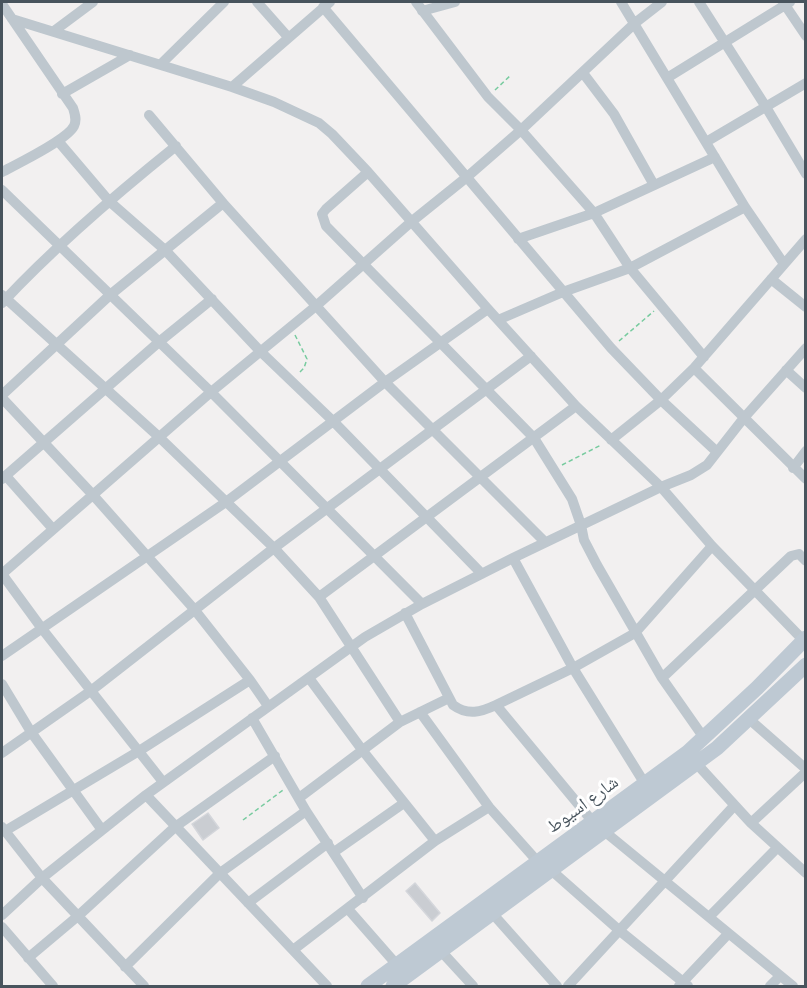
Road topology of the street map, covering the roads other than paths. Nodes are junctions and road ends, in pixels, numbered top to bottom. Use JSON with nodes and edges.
{"nodes":[{"id":1,"x":93,"y":2,"type":"edge"},
{"id":2,"x":224,"y":2,"type":"edge"},
{"id":3,"x":257,"y":2,"type":"edge"},
{"id":4,"x":455,"y":2,"type":"edge"},
{"id":5,"x":621,"y":2,"type":"edge"},
{"id":6,"x":662,"y":2,"type":"edge"},
{"id":7,"x":699,"y":2,"type":"edge"},
{"id":8,"x":786,"y":3,"type":"edge"},
{"id":9,"x":327,"y":4,"type":"edge"},
{"id":10,"x":2,"y":5,"type":"edge"},
{"id":11,"x":81,"y":5,"type":"edge"},
{"id":12,"x":419,"y":6,"type":"edge"},
{"id":13,"x":12,"y":19,"type":"junction"},
{"id":14,"x":635,"y":23,"type":"junction"},
{"id":15,"x":54,"y":31,"type":"junction"},
{"id":16,"x":806,"y":36,"type":"edge"},
{"id":17,"x":288,"y":37,"type":"junction"},
{"id":18,"x":726,"y":42,"type":"junction"},
{"id":19,"x":130,"y":55,"type":"junction"},
{"id":20,"x":161,"y":64,"type":"junction"},
{"id":21,"x":583,"y":73,"type":"junction"},
{"id":22,"x":667,"y":78,"type":"junction"},
{"id":23,"x":806,"y":83,"type":"edge"},
{"id":24,"x":232,"y":87,"type":"junction"},
{"id":25,"x":62,"y":94,"type":"junction"},
{"id":26,"x":766,"y":108,"type":"junction"},
{"id":27,"x":149,"y":115,"type":"dead end"},
{"id":28,"x":521,"y":130,"type":"junction"},
{"id":29,"x":58,"y":141,"type":"junction"},
{"id":30,"x":706,"y":142,"type":"junction"},
{"id":31,"x":176,"y":146,"type":"junction"},
{"id":32,"x":715,"y":157,"type":"junction"},
{"id":33,"x":2,"y":172,"type":"edge"},
{"id":34,"x":368,"y":172,"type":"junction"},
{"id":35,"x":806,"y":174,"type":"edge"},
{"id":36,"x":467,"y":177,"type":"junction"},
{"id":37,"x":654,"y":185,"type":"junction"},
{"id":38,"x":2,"y":190,"type":"edge"},
{"id":39,"x":109,"y":201,"type":"junction"},
{"id":40,"x":223,"y":203,"type":"junction"},
{"id":41,"x":746,"y":207,"type":"junction"},
{"id":42,"x":594,"y":213,"type":"junction"},
{"id":43,"x":411,"y":222,"type":"junction"},
{"id":44,"x":518,"y":239,"type":"junction"},
{"id":45,"x":806,"y":239,"type":"edge"},
{"id":46,"x":59,"y":246,"type":"junction"},
{"id":47,"x":165,"y":250,"type":"junction"},
{"id":48,"x":362,"y":264,"type":"junction"},
{"id":49,"x":784,"y":264,"type":"junction"},
{"id":50,"x":630,"y":268,"type":"junction"},
{"id":51,"x":771,"y":279,"type":"junction"},
{"id":52,"x":563,"y":292,"type":"junction"},
{"id":53,"x":110,"y":295,"type":"junction"},
{"id":54,"x":3,"y":299,"type":"edge"},
{"id":55,"x":212,"y":299,"type":"junction"},
{"id":56,"x":316,"y":306,"type":"junction"},
{"id":57,"x":806,"y":307,"type":"edge"},
{"id":58,"x":488,"y":309,"type":"junction"},
{"id":59,"x":498,"y":320,"type":"junction"},
{"id":60,"x":159,"y":342,"type":"junction"},
{"id":61,"x":440,"y":343,"type":"junction"},
{"id":62,"x":56,"y":345,"type":"junction"},
{"id":63,"x":806,"y":348,"type":"edge"},
{"id":64,"x":260,"y":351,"type":"junction"},
{"id":65,"x":531,"y":356,"type":"junction"},
{"id":66,"x":705,"y":357,"type":"junction"},
{"id":67,"x":694,"y":368,"type":"junction"},
{"id":68,"x":786,"y":370,"type":"junction"},
{"id":69,"x":385,"y":382,"type":"junction"},
{"id":70,"x":106,"y":388,"type":"junction"},
{"id":71,"x":806,"y":388,"type":"edge"},
{"id":72,"x":486,"y":389,"type":"junction"},
{"id":73,"x":210,"y":392,"type":"junction"},
{"id":74,"x":2,"y":397,"type":"edge"},
{"id":75,"x":661,"y":400,"type":"junction"},
{"id":76,"x":576,"y":406,"type":"junction"},
{"id":77,"x":743,"y":419,"type":"junction"},
{"id":78,"x":334,"y":422,"type":"junction"},
{"id":79,"x":432,"y":430,"type":"junction"},
{"id":80,"x":158,"y":436,"type":"junction"},
{"id":81,"x":534,"y":438,"type":"junction"},
{"id":82,"x":611,"y":440,"type":"junction"},
{"id":83,"x":44,"y":443,"type":"junction"},
{"id":84,"x":806,"y":451,"type":"edge"},
{"id":85,"x":717,"y":452,"type":"junction"},
{"id":86,"x":280,"y":461,"type":"junction"},
{"id":87,"x":380,"y":468,"type":"junction"},
{"id":88,"x":792,"y":468,"type":"junction"},
{"id":89,"x":480,"y":476,"type":"junction"},
{"id":90,"x":4,"y":478,"type":"edge"},
{"id":91,"x":806,"y":479,"type":"edge"},
{"id":92,"x":661,"y":487,"type":"junction"},
{"id":93,"x":93,"y":495,"type":"junction"},
{"id":94,"x":226,"y":502,"type":"junction"},
{"id":95,"x":327,"y":508,"type":"junction"},
{"id":96,"x":426,"y":516,"type":"junction"},
{"id":97,"x":581,"y":525,"type":"junction"},
{"id":98,"x":53,"y":528,"type":"junction"},
{"id":99,"x":545,"y":542,"type":"junction"},
{"id":100,"x":712,"y":546,"type":"junction"},
{"id":101,"x":274,"y":548,"type":"junction"},
{"id":102,"x":374,"y":555,"type":"junction"},
{"id":103,"x":148,"y":556,"type":"junction"},
{"id":104,"x":513,"y":558,"type":"junction"},
{"id":105,"x":806,"y":561,"type":"edge"},
{"id":106,"x":2,"y":574,"type":"edge"},
{"id":107,"x":482,"y":574,"type":"junction"},
{"id":108,"x":754,"y":591,"type":"junction"},
{"id":109,"x":319,"y":597,"type":"junction"},
{"id":110,"x":422,"y":604,"type":"junction"},
{"id":111,"x":194,"y":609,"type":"junction"},
{"id":112,"x":405,"y":614,"type":"junction"},
{"id":113,"x":43,"y":630,"type":"junction"},
{"id":114,"x":635,"y":633,"type":"junction"},
{"id":115,"x":804,"y":641,"type":"edge"},
{"id":116,"x":352,"y":647,"type":"junction"},
{"id":117,"x":2,"y":657,"type":"edge"},
{"id":118,"x":806,"y":665,"type":"edge"},
{"id":119,"x":573,"y":668,"type":"junction"},
{"id":120,"x":309,"y":678,"type":"junction"},
{"id":121,"x":662,"y":678,"type":"junction"},
{"id":122,"x":250,"y":680,"type":"junction"},
{"id":123,"x":2,"y":684,"type":"edge"},
{"id":124,"x":92,"y":690,"type":"junction"},
{"id":125,"x":449,"y":698,"type":"junction"},
{"id":126,"x":496,"y":705,"type":"junction"},
{"id":127,"x":268,"y":706,"type":"junction"},
{"id":128,"x":420,"y":712,"type":"junction"},
{"id":129,"x":252,"y":717,"type":"junction"},
{"id":130,"x":749,"y":719,"type":"junction"},
{"id":131,"x":400,"y":722,"type":"junction"},
{"id":132,"x":31,"y":732,"type":"junction"},
{"id":133,"x":704,"y":738,"type":"junction"},
{"id":134,"x":139,"y":751,"type":"junction"},
{"id":135,"x":363,"y":751,"type":"junction"},
{"id":136,"x":2,"y":753,"type":"edge"},
{"id":137,"x":275,"y":756,"type":"junction"},
{"id":138,"x":696,"y":763,"type":"junction"},
{"id":139,"x":804,"y":776,"type":"edge"},
{"id":140,"x":163,"y":782,"type":"junction"},
{"id":141,"x":645,"y":784,"type":"junction"},
{"id":142,"x":73,"y":790,"type":"junction"},
{"id":143,"x":146,"y":795,"type":"junction"},
{"id":144,"x":299,"y":798,"type":"junction"},
{"id":145,"x":404,"y":803,"type":"junction"},
{"id":146,"x":734,"y":806,"type":"junction"},
{"id":147,"x":489,"y":807,"type":"junction"},
{"id":148,"x":306,"y":811,"type":"junction"},
{"id":149,"x":751,"y":823,"type":"junction"},
{"id":150,"x":175,"y":827,"type":"junction"},
{"id":151,"x":599,"y":827,"type":"junction"},
{"id":152,"x":3,"y":829,"type":"edge"},
{"id":153,"x":102,"y":830,"type":"junction"},
{"id":154,"x":435,"y":842,"type":"junction"},
{"id":155,"x":331,"y":847,"type":"junction"},
{"id":156,"x":777,"y":848,"type":"junction"},
{"id":157,"x":545,"y":866,"type":"junction"},
{"id":158,"x":803,"y":866,"type":"edge"},
{"id":159,"x":220,"y":873,"type":"junction"},
{"id":160,"x":42,"y":878,"type":"junction"},
{"id":161,"x":665,"y":880,"type":"junction"},
{"id":162,"x":363,"y":898,"type":"junction"},
{"id":163,"x":248,"y":903,"type":"junction"},
{"id":164,"x":348,"y":909,"type":"junction"},
{"id":165,"x":492,"y":913,"type":"junction"},
{"id":166,"x":2,"y":915,"type":"edge"},
{"id":167,"x":78,"y":916,"type":"junction"},
{"id":168,"x":709,"y":917,"type":"junction"},
{"id":169,"x":2,"y":927,"type":"edge"},
{"id":170,"x":620,"y":931,"type":"junction"},
{"id":171,"x":728,"y":934,"type":"junction"},
{"id":172,"x":292,"y":950,"type":"junction"},
{"id":173,"x":440,"y":950,"type":"junction"},
{"id":174,"x":28,"y":958,"type":"junction"},
{"id":175,"x":397,"y":965,"type":"junction"},
{"id":176,"x":125,"y":967,"type":"junction"},
{"id":177,"x":780,"y":976,"type":"junction"},
{"id":178,"x":683,"y":985,"type":"edge"},
{"id":179,"x":53,"y":987,"type":"edge"},
{"id":180,"x":144,"y":987,"type":"edge"},
{"id":181,"x":327,"y":987,"type":"edge"},
{"id":182,"x":368,"y":987,"type":"edge"},
{"id":183,"x":393,"y":987,"type":"edge"},
{"id":184,"x":473,"y":987,"type":"edge"},
{"id":185,"x":557,"y":987,"type":"edge"},
{"id":186,"x":568,"y":987,"type":"edge"},
{"id":187,"x":770,"y":987,"type":"edge"},
{"id":188,"x":793,"y":987,"type":"edge"}],
"edges":[{"from":1,"to":11,"type":"street"},
{"from":2,"to":20,"type":"street"},
{"from":3,"to":17,"type":"street"},
{"from":4,"to":12,"type":"street"},
{"from":5,"to":14,"type":"street"},
{"from":6,"to":14,"type":"street"},
{"from":7,"to":18,"type":"street"},
{"from":8,"to":16,"type":"street"},
{"from":8,"to":18,"type":"street"},
{"from":9,"to":17,"type":"street"},
{"from":9,"to":36,"type":"street"},
{"from":10,"to":13,"type":"street"},
{"from":11,"to":15,"type":"street"},
{"from":12,"to":28,"type":"street"},
{"from":13,"to":15,"type":"street"},
{"from":13,"to":25,"type":"street"},
{"from":14,"to":21,"type":"street"},
{"from":14,"to":22,"type":"street"},
{"from":15,"to":19,"type":"street"},
{"from":17,"to":24,"type":"street"},
{"from":18,"to":22,"type":"street"},
{"from":18,"to":26,"type":"street"},
{"from":19,"to":20,"type":"street"},
{"from":19,"to":25,"type":"street"},
{"from":20,"to":24,"type":"street"},
{"from":21,"to":28,"type":"street"},
{"from":21,"to":37,"type":"street"},
{"from":22,"to":30,"type":"street"},
{"from":23,"to":26,"type":"street"},
{"from":24,"to":34,"type":"street"},
{"from":25,"to":29,"type":"street"},
{"from":26,"to":30,"type":"street"},
{"from":26,"to":35,"type":"street"},
{"from":27,"to":31,"type":"street"},
{"from":28,"to":36,"type":"street"},
{"from":28,"to":42,"type":"street"},
{"from":29,"to":33,"type":"street"},
{"from":29,"to":39,"type":"street"},
{"from":30,"to":32,"type":"street"},
{"from":31,"to":39,"type":"street"},
{"from":31,"to":40,"type":"street"},
{"from":32,"to":37,"type":"street"},
{"from":32,"to":41,"type":"street"},
{"from":34,"to":43,"type":"street"},
{"from":34,"to":48,"type":"street"},
{"from":36,"to":43,"type":"street"},
{"from":36,"to":44,"type":"street"},
{"from":37,"to":42,"type":"street"},
{"from":38,"to":46,"type":"street"},
{"from":39,"to":46,"type":"street"},
{"from":39,"to":47,"type":"street"},
{"from":40,"to":47,"type":"street"},
{"from":40,"to":56,"type":"street"},
{"from":41,"to":49,"type":"street"},
{"from":41,"to":50,"type":"street"},
{"from":42,"to":44,"type":"street"},
{"from":42,"to":50,"type":"street"},
{"from":43,"to":48,"type":"street"},
{"from":43,"to":58,"type":"street"},
{"from":44,"to":52,"type":"street"},
{"from":45,"to":49,"type":"street"},
{"from":46,"to":53,"type":"street"},
{"from":46,"to":54,"type":"street"},
{"from":47,"to":53,"type":"street"},
{"from":47,"to":55,"type":"street"},
{"from":48,"to":56,"type":"street"},
{"from":48,"to":61,"type":"street"},
{"from":49,"to":51,"type":"street"},
{"from":50,"to":52,"type":"street"},
{"from":50,"to":66,"type":"street"},
{"from":51,"to":57,"type":"street"},
{"from":51,"to":66,"type":"street"},
{"from":52,"to":59,"type":"street"},
{"from":52,"to":75,"type":"street"},
{"from":53,"to":60,"type":"street"},
{"from":53,"to":62,"type":"street"},
{"from":54,"to":62,"type":"street"},
{"from":55,"to":60,"type":"street"},
{"from":55,"to":64,"type":"street"},
{"from":56,"to":64,"type":"street"},
{"from":56,"to":69,"type":"street"},
{"from":58,"to":59,"type":"street"},
{"from":58,"to":61,"type":"street"},
{"from":59,"to":65,"type":"street"},
{"from":60,"to":70,"type":"street"},
{"from":60,"to":73,"type":"street"},
{"from":61,"to":69,"type":"street"},
{"from":61,"to":72,"type":"street"},
{"from":62,"to":70,"type":"street"},
{"from":62,"to":74,"type":"street"},
{"from":63,"to":68,"type":"street"},
{"from":64,"to":73,"type":"street"},
{"from":64,"to":78,"type":"street"},
{"from":65,"to":72,"type":"street"},
{"from":65,"to":76,"type":"street"},
{"from":66,"to":67,"type":"street"},
{"from":67,"to":75,"type":"street"},
{"from":67,"to":77,"type":"street"},
{"from":68,"to":71,"type":"street"},
{"from":68,"to":77,"type":"street"},
{"from":69,"to":78,"type":"street"},
{"from":69,"to":79,"type":"street"},
{"from":70,"to":80,"type":"street"},
{"from":70,"to":83,"type":"street"},
{"from":72,"to":79,"type":"street"},
{"from":72,"to":81,"type":"street"},
{"from":73,"to":80,"type":"street"},
{"from":73,"to":86,"type":"street"},
{"from":74,"to":83,"type":"street"},
{"from":75,"to":82,"type":"street"},
{"from":75,"to":85,"type":"street"},
{"from":76,"to":81,"type":"street"},
{"from":76,"to":82,"type":"street"},
{"from":77,"to":85,"type":"street"},
{"from":77,"to":88,"type":"street"},
{"from":78,"to":86,"type":"street"},
{"from":78,"to":87,"type":"street"},
{"from":79,"to":87,"type":"street"},
{"from":79,"to":89,"type":"street"},
{"from":80,"to":93,"type":"street"},
{"from":80,"to":94,"type":"street"},
{"from":81,"to":89,"type":"street"},
{"from":81,"to":97,"type":"street"},
{"from":82,"to":92,"type":"street"},
{"from":83,"to":90,"type":"street"},
{"from":83,"to":93,"type":"street"},
{"from":84,"to":88,"type":"street"},
{"from":85,"to":92,"type":"street"},
{"from":86,"to":94,"type":"street"},
{"from":86,"to":95,"type":"street"},
{"from":87,"to":95,"type":"street"},
{"from":87,"to":96,"type":"street"},
{"from":88,"to":91,"type":"street"},
{"from":89,"to":96,"type":"street"},
{"from":89,"to":99,"type":"street"},
{"from":90,"to":98,"type":"street"},
{"from":92,"to":97,"type":"street"},
{"from":92,"to":100,"type":"street"},
{"from":93,"to":98,"type":"street"},
{"from":93,"to":103,"type":"street"},
{"from":94,"to":101,"type":"street"},
{"from":94,"to":103,"type":"street"},
{"from":95,"to":101,"type":"street"},
{"from":95,"to":102,"type":"street"},
{"from":96,"to":102,"type":"street"},
{"from":96,"to":107,"type":"street"},
{"from":97,"to":99,"type":"street"},
{"from":97,"to":114,"type":"street"},
{"from":98,"to":106,"type":"street"},
{"from":99,"to":104,"type":"street"},
{"from":100,"to":108,"type":"street"},
{"from":100,"to":114,"type":"street"},
{"from":101,"to":109,"type":"street"},
{"from":101,"to":111,"type":"street"},
{"from":102,"to":109,"type":"street"},
{"from":102,"to":110,"type":"street"},
{"from":103,"to":111,"type":"street"},
{"from":103,"to":113,"type":"street"},
{"from":104,"to":107,"type":"street"},
{"from":104,"to":119,"type":"street"},
{"from":105,"to":108,"type":"street"},
{"from":106,"to":113,"type":"street"},
{"from":107,"to":110,"type":"street"},
{"from":108,"to":115,"type":"street"},
{"from":108,"to":121,"type":"street"},
{"from":109,"to":116,"type":"street"},
{"from":110,"to":112,"type":"street"},
{"from":111,"to":122,"type":"street"},
{"from":111,"to":124,"type":"street"},
{"from":112,"to":116,"type":"street"},
{"from":112,"to":125,"type":"street"},
{"from":113,"to":117,"type":"street"},
{"from":113,"to":124,"type":"street"},
{"from":114,"to":119,"type":"street"},
{"from":114,"to":121,"type":"street"},
{"from":115,"to":133,"type":"street","name":"شارع اسيوط"},
{"from":116,"to":120,"type":"street"},
{"from":116,"to":131,"type":"street"},
{"from":118,"to":130,"type":"street","name":"شارع اسيوط"},
{"from":119,"to":126,"type":"street"},
{"from":119,"to":141,"type":"street"},
{"from":120,"to":127,"type":"street"},
{"from":120,"to":135,"type":"street"},
{"from":121,"to":133,"type":"street"},
{"from":122,"to":127,"type":"street"},
{"from":122,"to":134,"type":"street"},
{"from":123,"to":132,"type":"street"},
{"from":124,"to":132,"type":"street"},
{"from":124,"to":134,"type":"street"},
{"from":125,"to":126,"type":"street"},
{"from":125,"to":128,"type":"street"},
{"from":126,"to":151,"type":"street"},
{"from":127,"to":129,"type":"street"},
{"from":128,"to":131,"type":"street"},
{"from":128,"to":147,"type":"street"},
{"from":129,"to":137,"type":"street"},
{"from":129,"to":140,"type":"street"},
{"from":130,"to":138,"type":"street","name":"شارع اسيوط"},
{"from":130,"to":139,"type":"street"},
{"from":131,"to":135,"type":"street"},
{"from":132,"to":136,"type":"street"},
{"from":132,"to":142,"type":"street"},
{"from":133,"to":141,"type":"street","name":"شارع اسيوط"},
{"from":134,"to":140,"type":"street"},
{"from":134,"to":142,"type":"street"},
{"from":135,"to":144,"type":"street"},
{"from":135,"to":145,"type":"street"},
{"from":137,"to":144,"type":"street"},
{"from":137,"to":150,"type":"street"},
{"from":138,"to":146,"type":"street"},
{"from":138,"to":151,"type":"street","name":"شارع اسيوط"},
{"from":139,"to":149,"type":"street"},
{"from":140,"to":143,"type":"street"},
{"from":141,"to":151,"type":"street","name":"شارع اسيوط"},
{"from":142,"to":152,"type":"street"},
{"from":142,"to":153,"type":"street"},
{"from":143,"to":150,"type":"street"},
{"from":143,"to":153,"type":"street"},
{"from":144,"to":148,"type":"street"},
{"from":145,"to":154,"type":"street"},
{"from":145,"to":155,"type":"street"},
{"from":146,"to":149,"type":"street"},
{"from":146,"to":161,"type":"street"},
{"from":147,"to":154,"type":"street"},
{"from":147,"to":157,"type":"street"},
{"from":148,"to":155,"type":"street"},
{"from":148,"to":159,"type":"street"},
{"from":149,"to":156,"type":"street"},
{"from":150,"to":159,"type":"street"},
{"from":150,"to":167,"type":"street"},
{"from":151,"to":157,"type":"street","name":"شارع اسيوط"},
{"from":151,"to":161,"type":"street"},
{"from":152,"to":160,"type":"street"},
{"from":153,"to":160,"type":"street"},
{"from":154,"to":162,"type":"street"},
{"from":155,"to":162,"type":"street"},
{"from":155,"to":163,"type":"street"},
{"from":156,"to":158,"type":"street"},
{"from":156,"to":168,"type":"street"},
{"from":157,"to":165,"type":"street","name":"شارع اسيوط"},
{"from":157,"to":170,"type":"street"},
{"from":157,"to":175,"type":"street","name":"شارع اسيوط"},
{"from":159,"to":163,"type":"street"},
{"from":159,"to":176,"type":"street"},
{"from":160,"to":166,"type":"street"},
{"from":160,"to":167,"type":"street"},
{"from":161,"to":168,"type":"street"},
{"from":161,"to":170,"type":"street"},
{"from":162,"to":164,"type":"street"},
{"from":163,"to":172,"type":"street"},
{"from":164,"to":172,"type":"street"},
{"from":164,"to":175,"type":"street"},
{"from":165,"to":173,"type":"street","name":"شارع اسيوط"},
{"from":165,"to":185,"type":"street"},
{"from":167,"to":174,"type":"street"},
{"from":167,"to":176,"type":"street"},
{"from":168,"to":171,"type":"street"},
{"from":169,"to":174,"type":"street"},
{"from":170,"to":178,"type":"street"},
{"from":170,"to":186,"type":"street"},
{"from":171,"to":177,"type":"street"},
{"from":171,"to":178,"type":"street"},
{"from":172,"to":181,"type":"street"},
{"from":173,"to":183,"type":"street","name":"شارع اسيوط"},
{"from":173,"to":184,"type":"street"},
{"from":174,"to":179,"type":"street"},
{"from":175,"to":182,"type":"street","name":"شارع اسيوط"},
{"from":176,"to":180,"type":"street"},
{"from":177,"to":187,"type":"street"},
{"from":177,"to":188,"type":"street"}]}
